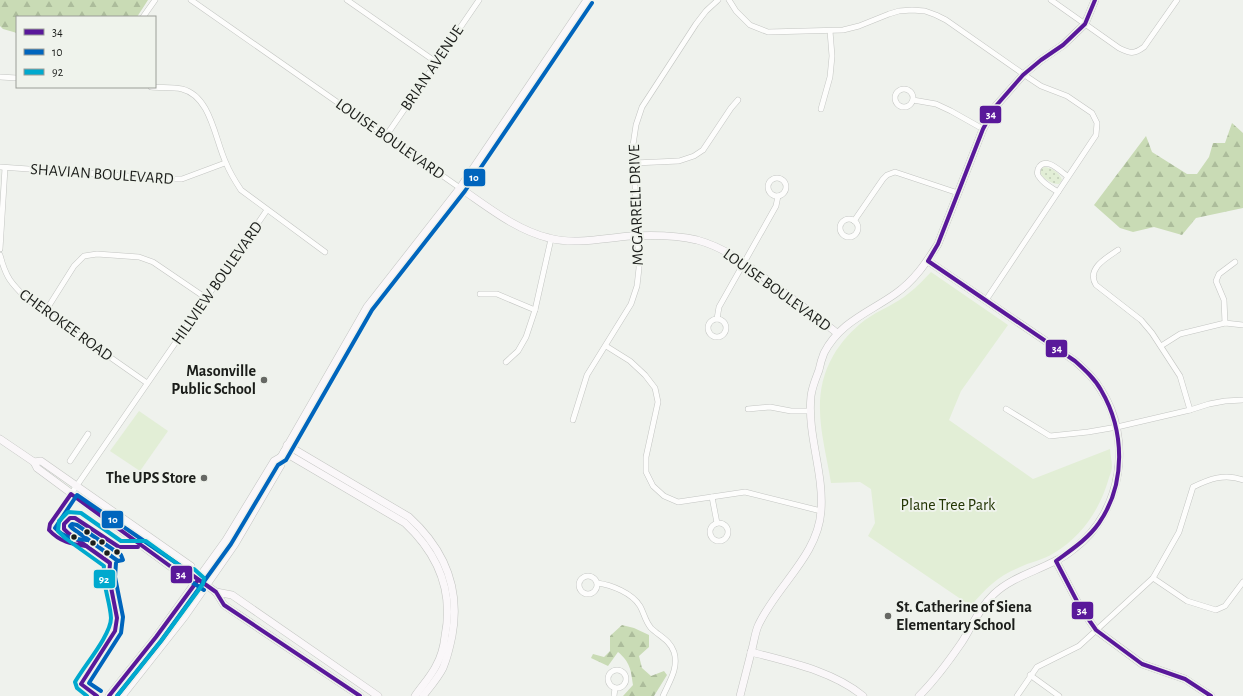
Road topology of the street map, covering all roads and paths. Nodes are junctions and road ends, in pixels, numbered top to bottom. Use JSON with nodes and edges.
{"nodes":[{"id":1,"x":155,"y":0,"type":"edge"},
{"id":2,"x":190,"y":0,"type":"edge"},
{"id":3,"x":347,"y":0,"type":"edge"},
{"id":4,"x":479,"y":0,"type":"edge"},
{"id":5,"x":587,"y":0,"type":"edge"},
{"id":6,"x":718,"y":0,"type":"edge"},
{"id":7,"x":728,"y":0,"type":"edge"},
{"id":8,"x":1051,"y":0,"type":"edge"},
{"id":9,"x":1095,"y":0,"type":"edge"},
{"id":10,"x":1177,"y":0,"type":"edge"},
{"id":11,"x":144,"y":16,"type":"edge"},
{"id":12,"x":1085,"y":24,"type":"junction"},
{"id":13,"x":830,"y":31,"type":"junction"},
{"id":14,"x":436,"y":62,"type":"junction"},
{"id":15,"x":1023,"y":74,"type":"junction"},
{"id":16,"x":0,"y":77,"type":"edge"},
{"id":17,"x":16,"y":78,"type":"edge"},
{"id":18,"x":156,"y":87,"type":"edge"},
{"id":19,"x":738,"y":100,"type":"dead end"},
{"id":20,"x":913,"y":100,"type":"dead end"},
{"id":21,"x":822,"y":109,"type":"dead end"},
{"id":22,"x":983,"y":129,"type":"junction"},
{"id":23,"x":386,"y":136,"type":"junction"},
{"id":24,"x":225,"y":163,"type":"junction"},
{"id":25,"x":634,"y":163,"type":"junction"},
{"id":26,"x":2,"y":167,"type":"edge"},
{"id":27,"x":1067,"y":176,"type":"junction"},
{"id":28,"x":460,"y":188,"type":"junction"},
{"id":29,"x":958,"y":192,"type":"junction"},
{"id":30,"x":1058,"y":192,"type":"junction"},
{"id":31,"x":778,"y":196,"type":"dead end"},
{"id":32,"x":267,"y":210,"type":"junction"},
{"id":33,"x":854,"y":221,"type":"dead end"},
{"id":34,"x":637,"y":236,"type":"junction"},
{"id":35,"x":550,"y":239,"type":"junction"},
{"id":36,"x":0,"y":249,"type":"edge"},
{"id":37,"x":1118,"y":250,"type":"dead end"},
{"id":38,"x":325,"y":252,"type":"dead end"},
{"id":39,"x":0,"y":255,"type":"edge"},
{"id":40,"x":928,"y":261,"type":"junction"},
{"id":41,"x":1236,"y":262,"type":"dead end"},
{"id":42,"x":745,"y":263,"type":"junction"},
{"id":43,"x":480,"y":294,"type":"dead end"},
{"id":44,"x":206,"y":298,"type":"junction"},
{"id":45,"x":986,"y":300,"type":"junction"},
{"id":46,"x":535,"y":310,"type":"junction"},
{"id":47,"x":45,"y":312,"type":"junction"},
{"id":48,"x":717,"y":319,"type":"dead end"},
{"id":49,"x":1225,"y":323,"type":"junction"},
{"id":50,"x":1243,"y":325,"type":"edge"},
{"id":51,"x":837,"y":334,"type":"junction"},
{"id":52,"x":606,"y":346,"type":"junction"},
{"id":53,"x":1161,"y":346,"type":"junction"},
{"id":54,"x":506,"y":362,"type":"dead end"},
{"id":55,"x":147,"y":383,"type":"junction"},
{"id":56,"x":1243,"y":400,"type":"edge"},
{"id":57,"x":1006,"y":408,"type":"dead end"},
{"id":58,"x":748,"y":409,"type":"dead end"},
{"id":59,"x":1190,"y":410,"type":"junction"},
{"id":60,"x":811,"y":411,"type":"junction"},
{"id":61,"x":573,"y":420,"type":"dead end"},
{"id":62,"x":1117,"y":427,"type":"junction"},
{"id":63,"x":88,"y":434,"type":"dead end"},
{"id":64,"x":0,"y":439,"type":"edge"},
{"id":65,"x":284,"y":451,"type":"junction"},
{"id":66,"x":70,"y":461,"type":"dead end"},
{"id":67,"x":34,"y":462,"type":"junction"},
{"id":68,"x":1243,"y":480,"type":"edge"},
{"id":69,"x":76,"y":487,"type":"junction"},
{"id":70,"x":71,"y":494,"type":"junction"},
{"id":71,"x":712,"y":497,"type":"junction"},
{"id":72,"x":821,"y":511,"type":"junction"},
{"id":73,"x":717,"y":523,"type":"dead end"},
{"id":74,"x":1056,"y":561,"type":"junction"},
{"id":75,"x":195,"y":578,"type":"junction"},
{"id":76,"x":1153,"y":578,"type":"junction"},
{"id":77,"x":1243,"y":582,"type":"edge"},
{"id":78,"x":598,"y":583,"type":"dead end"},
{"id":79,"x":206,"y":586,"type":"junction"},
{"id":80,"x":216,"y":592,"type":"junction"},
{"id":81,"x":1096,"y":630,"type":"junction"},
{"id":82,"x":751,"y":652,"type":"junction"},
{"id":83,"x":1030,"y":675,"type":"junction"},
{"id":84,"x":615,"y":688,"type":"dead end"},
{"id":85,"x":109,"y":696,"type":"edge"},
{"id":86,"x":122,"y":696,"type":"edge"},
{"id":87,"x":360,"y":696,"type":"edge"},
{"id":88,"x":378,"y":696,"type":"edge"},
{"id":89,"x":415,"y":696,"type":"edge"},
{"id":90,"x":424,"y":696,"type":"edge"},
{"id":91,"x":614,"y":696,"type":"edge"},
{"id":92,"x":663,"y":696,"type":"edge"},
{"id":93,"x":740,"y":696,"type":"edge"},
{"id":94,"x":863,"y":696,"type":"edge"},
{"id":95,"x":918,"y":696,"type":"edge"},
{"id":96,"x":1017,"y":696,"type":"edge"},
{"id":97,"x":1059,"y":696,"type":"edge"},
{"id":98,"x":1211,"y":696,"type":"edge"}],
"edges":[{"from":1,"to":11,"type":"street"},
{"from":2,"to":23,"type":"street","name":"LOUISE BOULEVARD"},
{"from":3,"to":14,"type":"street"},
{"from":4,"to":14,"type":"street","name":"BRIAN AVENUE"},
{"from":5,"to":28,"type":"street"},
{"from":6,"to":25,"type":"street","name":"MCGARRELL DRIVE"},
{"from":7,"to":13,"type":"street"},
{"from":8,"to":12,"type":"street"},
{"from":9,"to":12,"type":"street"},
{"from":10,"to":12,"type":"street"},
{"from":12,"to":15,"type":"street"},
{"from":13,"to":15,"type":"street"},
{"from":13,"to":21,"type":"street"},
{"from":14,"to":23,"type":"street","name":"BRIAN AVENUE"},
{"from":15,"to":22,"type":"street"},
{"from":15,"to":27,"type":"street"},
{"from":16,"to":17,"type":"street"},
{"from":18,"to":24,"type":"street"},
{"from":19,"to":25,"type":"street"},
{"from":20,"to":22,"type":"street"},
{"from":22,"to":29,"type":"street"},
{"from":23,"to":28,"type":"street","name":"LOUISE BOULEVARD"},
{"from":24,"to":26,"type":"street","name":"SHAVIAN BOULEVARD"},
{"from":24,"to":32,"type":"street"},
{"from":25,"to":34,"type":"street","name":"MCGARRELL DRIVE"},
{"from":26,"to":36,"type":"street"},
{"from":27,"to":30,"type":"street"},
{"from":27,"to":30,"type":"street"},
{"from":28,"to":35,"type":"street","name":"LOUISE BOULEVARD"},
{"from":28,"to":65,"type":"street"},
{"from":29,"to":33,"type":"street"},
{"from":29,"to":40,"type":"street"},
{"from":30,"to":45,"type":"street"},
{"from":31,"to":42,"type":"street"},
{"from":32,"to":38,"type":"street"},
{"from":32,"to":44,"type":"street","name":"HILLVIEW BOULEVARD"},
{"from":34,"to":35,"type":"street","name":"LOUISE BOULEVARD"},
{"from":34,"to":42,"type":"street","name":"LOUISE BOULEVARD"},
{"from":34,"to":52,"type":"street","name":"MCGARRELL DRIVE"},
{"from":35,"to":46,"type":"street"},
{"from":37,"to":53,"type":"street"},
{"from":39,"to":47,"type":"street","name":"CHEROKEE ROAD"},
{"from":40,"to":45,"type":"street"},
{"from":40,"to":51,"type":"street"},
{"from":41,"to":49,"type":"street"},
{"from":42,"to":48,"type":"street"},
{"from":42,"to":51,"type":"street","name":"LOUISE BOULEVARD"},
{"from":43,"to":46,"type":"street"},
{"from":44,"to":47,"type":"street"},
{"from":44,"to":55,"type":"street","name":"HILLVIEW BOULEVARD"},
{"from":45,"to":62,"type":"street"},
{"from":46,"to":54,"type":"street"},
{"from":47,"to":55,"type":"street","name":"CHEROKEE ROAD"},
{"from":49,"to":50,"type":"street"},
{"from":49,"to":53,"type":"street"},
{"from":51,"to":60,"type":"street"},
{"from":52,"to":61,"type":"street","name":"MCGARRELL DRIVE"},
{"from":52,"to":71,"type":"street"},
{"from":53,"to":59,"type":"street"},
{"from":55,"to":69,"type":"street","name":"HILLVIEW BOULEVARD"},
{"from":56,"to":59,"type":"street"},
{"from":57,"to":62,"type":"street"},
{"from":58,"to":60,"type":"street"},
{"from":59,"to":62,"type":"street"},
{"from":60,"to":72,"type":"street"},
{"from":62,"to":74,"type":"street"},
{"from":63,"to":66,"type":"street"},
{"from":64,"to":67,"type":"street"},
{"from":65,"to":75,"type":"street"},
{"from":65,"to":79,"type":"street"},
{"from":65,"to":89,"type":"street"},
{"from":65,"to":90,"type":"street"},
{"from":67,"to":69,"type":"street"},
{"from":67,"to":70,"type":"street"},
{"from":68,"to":76,"type":"street"},
{"from":69,"to":70,"type":"street","name":"HILLVIEW BOULEVARD"},
{"from":69,"to":75,"type":"street"},
{"from":70,"to":75,"type":"street"},
{"from":71,"to":72,"type":"street"},
{"from":71,"to":73,"type":"street"},
{"from":72,"to":82,"type":"street"},
{"from":74,"to":81,"type":"street"},
{"from":74,"to":95,"type":"street"},
{"from":75,"to":79,"type":"street"},
{"from":75,"to":85,"type":"street"},
{"from":76,"to":77,"type":"street"},
{"from":76,"to":81,"type":"street"},
{"from":78,"to":92,"type":"street"},
{"from":79,"to":80,"type":"street"},
{"from":79,"to":86,"type":"street"},
{"from":80,"to":87,"type":"street"},
{"from":80,"to":88,"type":"street"},
{"from":81,"to":83,"type":"street"},
{"from":81,"to":98,"type":"street"},
{"from":82,"to":93,"type":"street"},
{"from":82,"to":94,"type":"street"},
{"from":83,"to":96,"type":"street"},
{"from":83,"to":97,"type":"street"},
{"from":84,"to":91,"type":"street"}]}
